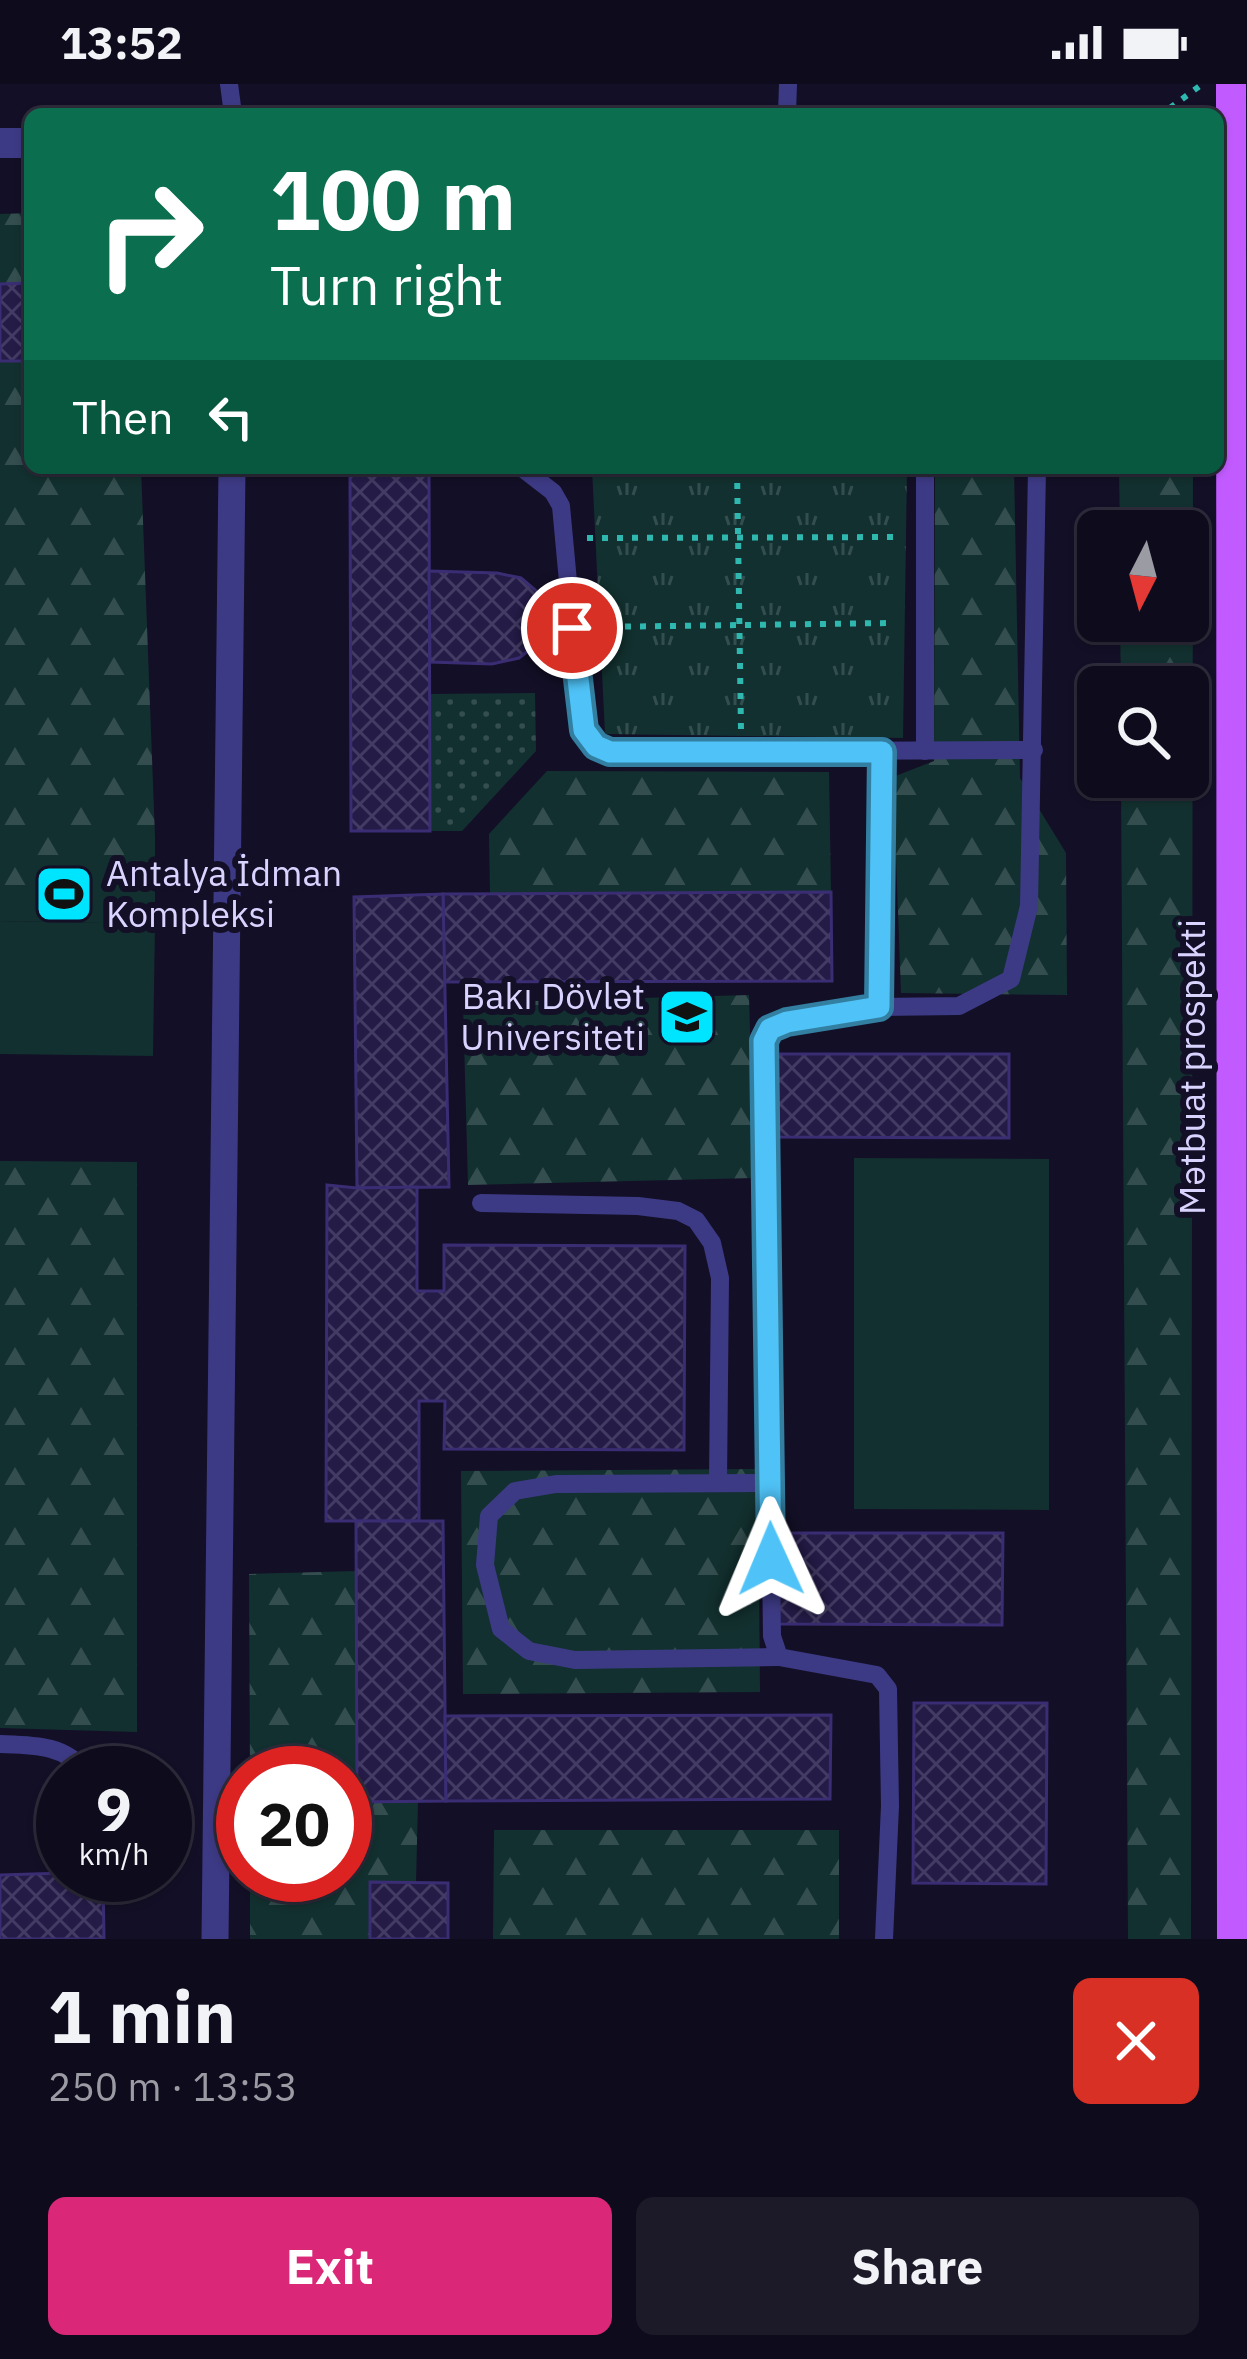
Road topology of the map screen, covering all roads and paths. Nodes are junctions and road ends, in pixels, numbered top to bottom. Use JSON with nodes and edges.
{"nodes":[{"id":1,"x":1202,"y":84,"type":"edge"},
{"id":2,"x":1231,"y":84,"type":"edge"},
{"id":3,"x":1170,"y":108,"type":"dead end"},
{"id":4,"x":1232,"y":144,"type":"edge"},
{"id":5,"x":232,"y":474,"type":"edge"},
{"id":6,"x":530,"y":474,"type":"edge"},
{"id":7,"x":736,"y":474,"type":"edge"},
{"id":8,"x":925,"y":474,"type":"edge"},
{"id":9,"x":1037,"y":474,"type":"edge"},
{"id":10,"x":737,"y":536,"type":"junction"},
{"id":11,"x":896,"y":537,"type":"dead end"},
{"id":12,"x":564,"y":538,"type":"junction"},
{"id":13,"x":892,"y":623,"type":"dead end"},
{"id":14,"x":738,"y":624,"type":"junction"},
{"id":15,"x":572,"y":628,"type":"junction"},
{"id":16,"x":741,"y":751,"type":"junction"},
{"id":17,"x":925,"y":751,"type":"junction"},
{"id":18,"x":1034,"y":751,"type":"junction"},
{"id":19,"x":882,"y":752,"type":"junction"},
{"id":20,"x":879,"y":1007,"type":"junction"},
{"id":21,"x":481,"y":1203,"type":"dead end"},
{"id":22,"x":718,"y":1483,"type":"junction"},
{"id":23,"x":770,"y":1483,"type":"junction"},
{"id":24,"x":779,"y":1657,"type":"junction"},
{"id":25,"x":0,"y":1744,"type":"edge"},
{"id":26,"x":45,"y":1746,"type":"edge"},
{"id":27,"x":215,"y":1939,"type":"edge"},
{"id":28,"x":884,"y":1939,"type":"edge"},
{"id":29,"x":1232,"y":1939,"type":"edge"}],
"edges":[{"from":1,"to":3,"type":"path"},
{"from":2,"to":4,"type":"main road","name":"Mətbuat prospekti"},
{"from":4,"to":29,"type":"main road","name":"Mətbuat prospekti"},
{"from":5,"to":27,"type":"street"},
{"from":6,"to":12,"type":"lane"},
{"from":7,"to":10,"type":"path"},
{"from":8,"to":17,"type":"lane"},
{"from":9,"to":18,"type":"lane"},
{"from":10,"to":11,"type":"path"},
{"from":10,"to":12,"type":"path"},
{"from":10,"to":14,"type":"path"},
{"from":12,"to":15,"type":"lane"},
{"from":13,"to":14,"type":"path"},
{"from":14,"to":15,"type":"path"},
{"from":14,"to":16,"type":"path"},
{"from":15,"to":16,"type":"lane"},
{"from":16,"to":19,"type":"lane"},
{"from":17,"to":18,"type":"lane"},
{"from":17,"to":19,"type":"lane"},
{"from":18,"to":20,"type":"lane"},
{"from":19,"to":20,"type":"lane"},
{"from":20,"to":23,"type":"lane"},
{"from":21,"to":22,"type":"lane"},
{"from":22,"to":23,"type":"lane"},
{"from":22,"to":24,"type":"lane"},
{"from":23,"to":24,"type":"lane"},
{"from":24,"to":28,"type":"lane"},
{"from":25,"to":26,"type":"lane"}]}
